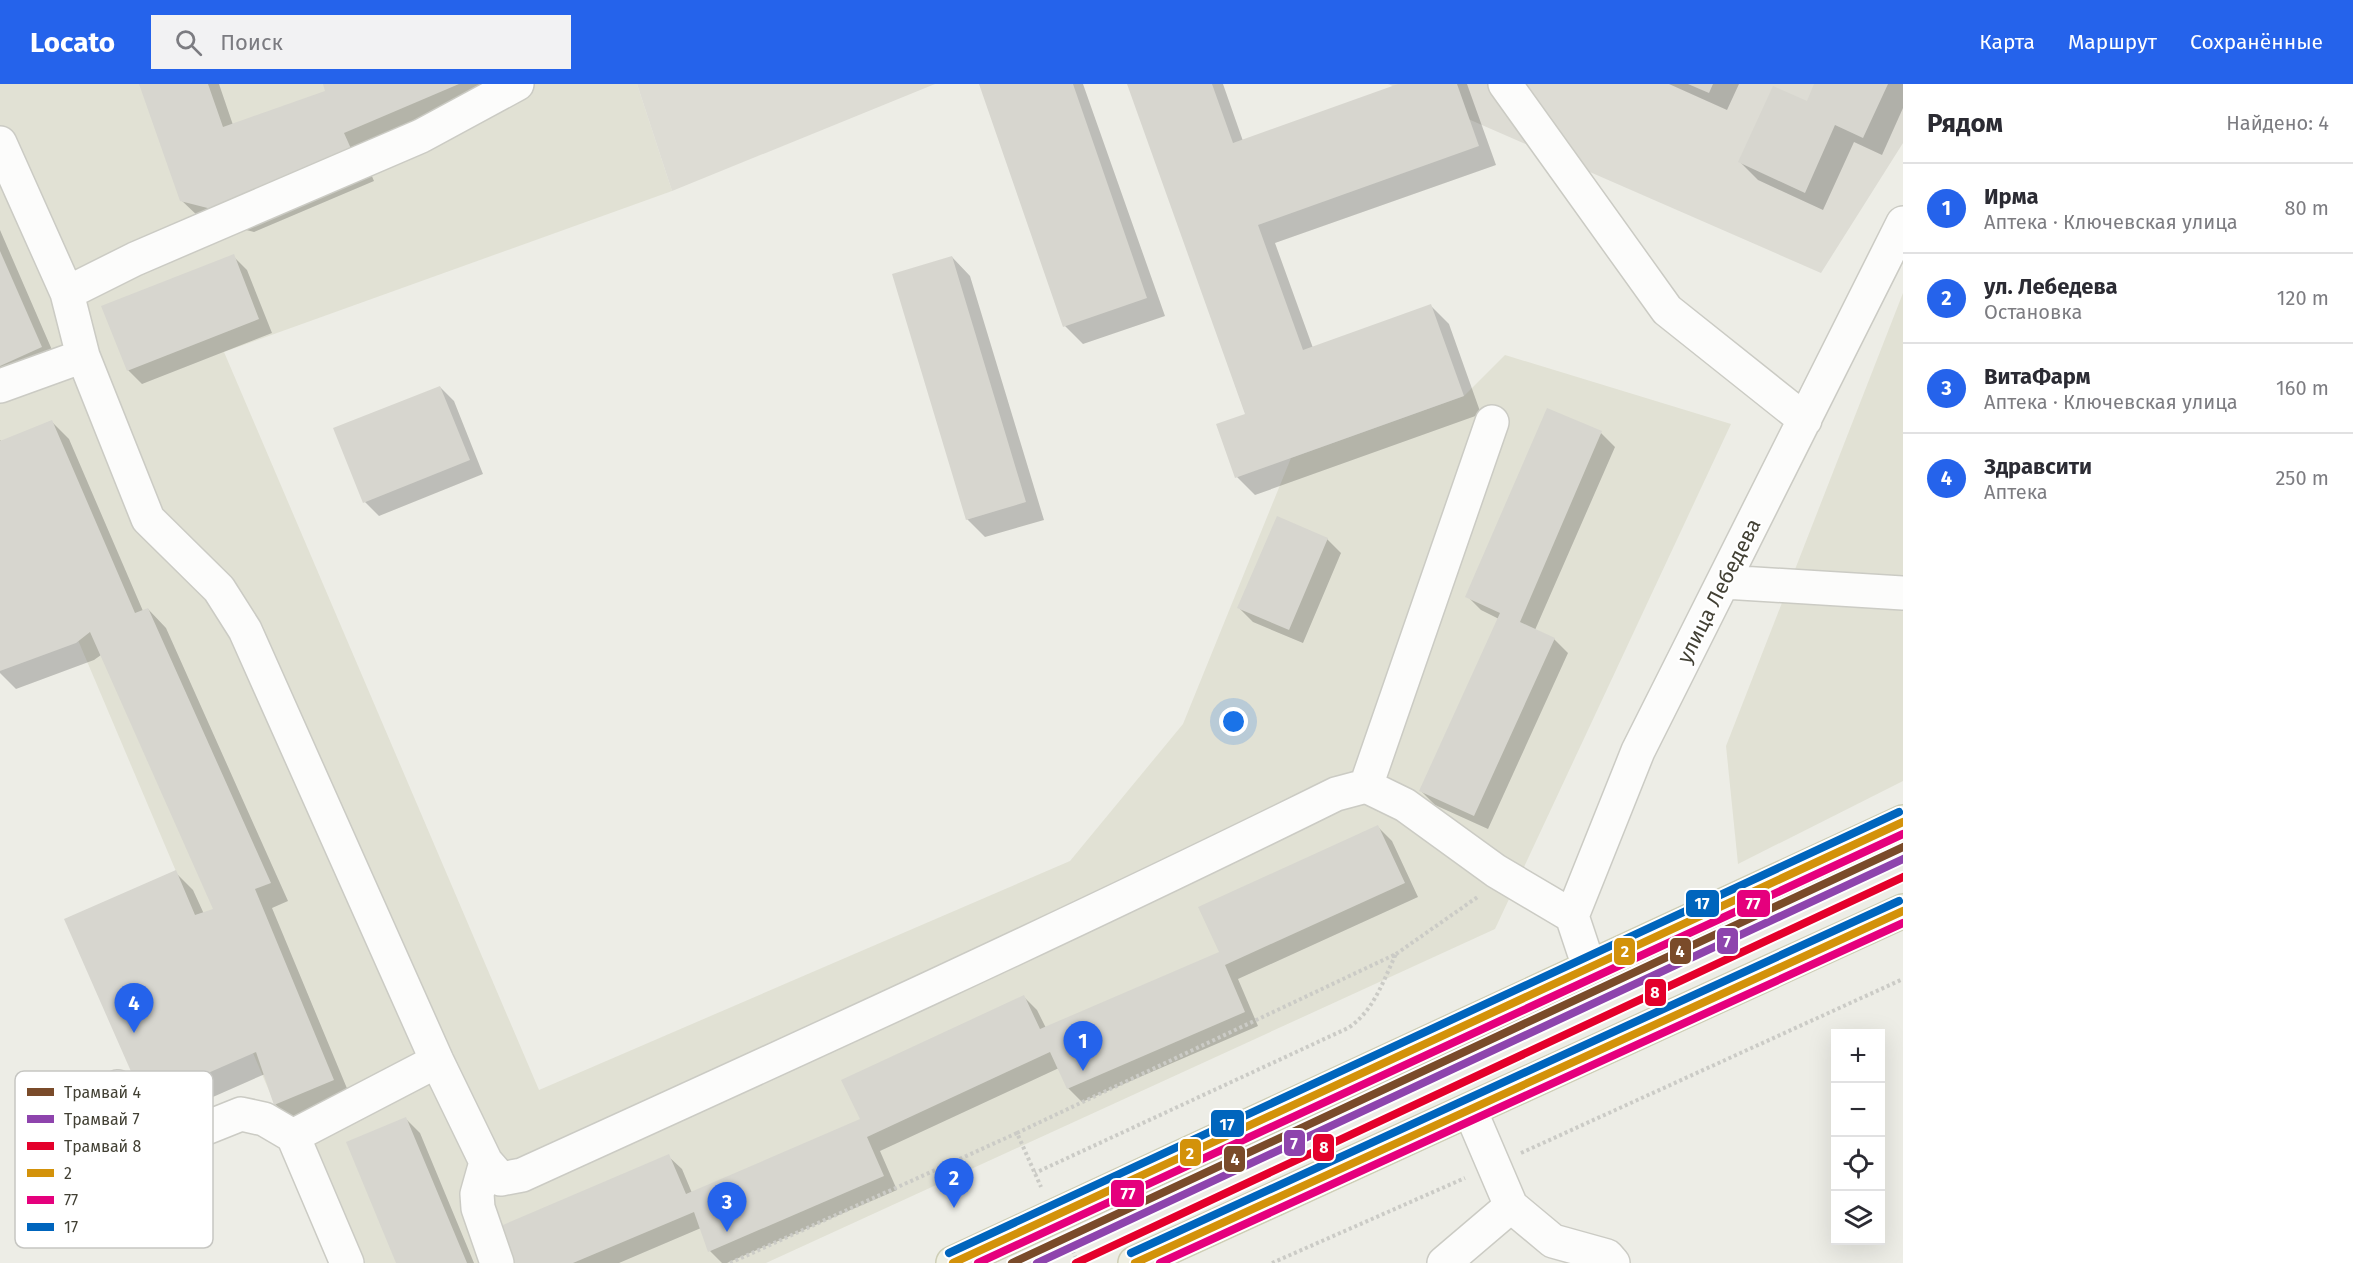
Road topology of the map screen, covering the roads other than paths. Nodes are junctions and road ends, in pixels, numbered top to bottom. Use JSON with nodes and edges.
{"nodes":[{"id":1,"x":517,"y":84,"type":"edge"},
{"id":2,"x":1505,"y":84,"type":"edge"},
{"id":3,"x":0,"y":143,"type":"edge"},
{"id":4,"x":1903,"y":223,"type":"edge"},
{"id":5,"x":67,"y":293,"type":"junction"},
{"id":6,"x":83,"y":356,"type":"junction"},
{"id":7,"x":0,"y":386,"type":"edge"},
{"id":8,"x":1805,"y":420,"type":"junction"},
{"id":9,"x":1492,"y":422,"type":"dead end"},
{"id":10,"x":1724,"y":582,"type":"junction"},
{"id":11,"x":1903,"y":592,"type":"edge"},
{"id":12,"x":1366,"y":786,"type":"junction"},
{"id":13,"x":1903,"y":822,"type":"edge"},
{"id":14,"x":1903,"y":911,"type":"edge"},
{"id":15,"x":1572,"y":916,"type":"junction"},
{"id":16,"x":1589,"y":967,"type":"junction"},
{"id":17,"x":437,"y":1061,"type":"junction"},
{"id":18,"x":1470,"y":1110,"type":"junction"},
{"id":19,"x":213,"y":1125,"type":"edge"},
{"id":20,"x":293,"y":1136,"type":"junction"},
{"id":21,"x":486,"y":1162,"type":"junction"},
{"id":22,"x":1511,"y":1206,"type":"junction"},
{"id":23,"x":1609,"y":1261,"type":"edge"},
{"id":24,"x":347,"y":1263,"type":"edge"},
{"id":25,"x":497,"y":1263,"type":"edge"},
{"id":26,"x":953,"y":1263,"type":"edge"},
{"id":27,"x":1135,"y":1263,"type":"edge"},
{"id":28,"x":1444,"y":1263,"type":"edge"}],
"edges":[{"from":1,"to":5,"type":"street"},
{"from":2,"to":8,"type":"street"},
{"from":3,"to":5,"type":"street"},
{"from":4,"to":8,"type":"street","name":"улица Лебедева"},
{"from":5,"to":6,"type":"street"},
{"from":6,"to":7,"type":"street"},
{"from":6,"to":17,"type":"street"},
{"from":8,"to":10,"type":"street","name":"улица Лебедева"},
{"from":9,"to":12,"type":"street"},
{"from":10,"to":11,"type":"street"},
{"from":10,"to":15,"type":"street","name":"улица Лебедева"},
{"from":12,"to":15,"type":"street"},
{"from":12,"to":21,"type":"street"},
{"from":13,"to":16,"type":"main road"},
{"from":14,"to":18,"type":"main road"},
{"from":15,"to":16,"type":"street"},
{"from":16,"to":26,"type":"main road"},
{"from":17,"to":20,"type":"street"},
{"from":17,"to":21,"type":"street"},
{"from":18,"to":22,"type":"street"},
{"from":18,"to":27,"type":"main road"},
{"from":19,"to":20,"type":"street"},
{"from":20,"to":24,"type":"street"},
{"from":21,"to":25,"type":"street"},
{"from":22,"to":23,"type":"street"},
{"from":22,"to":28,"type":"street"}]}
